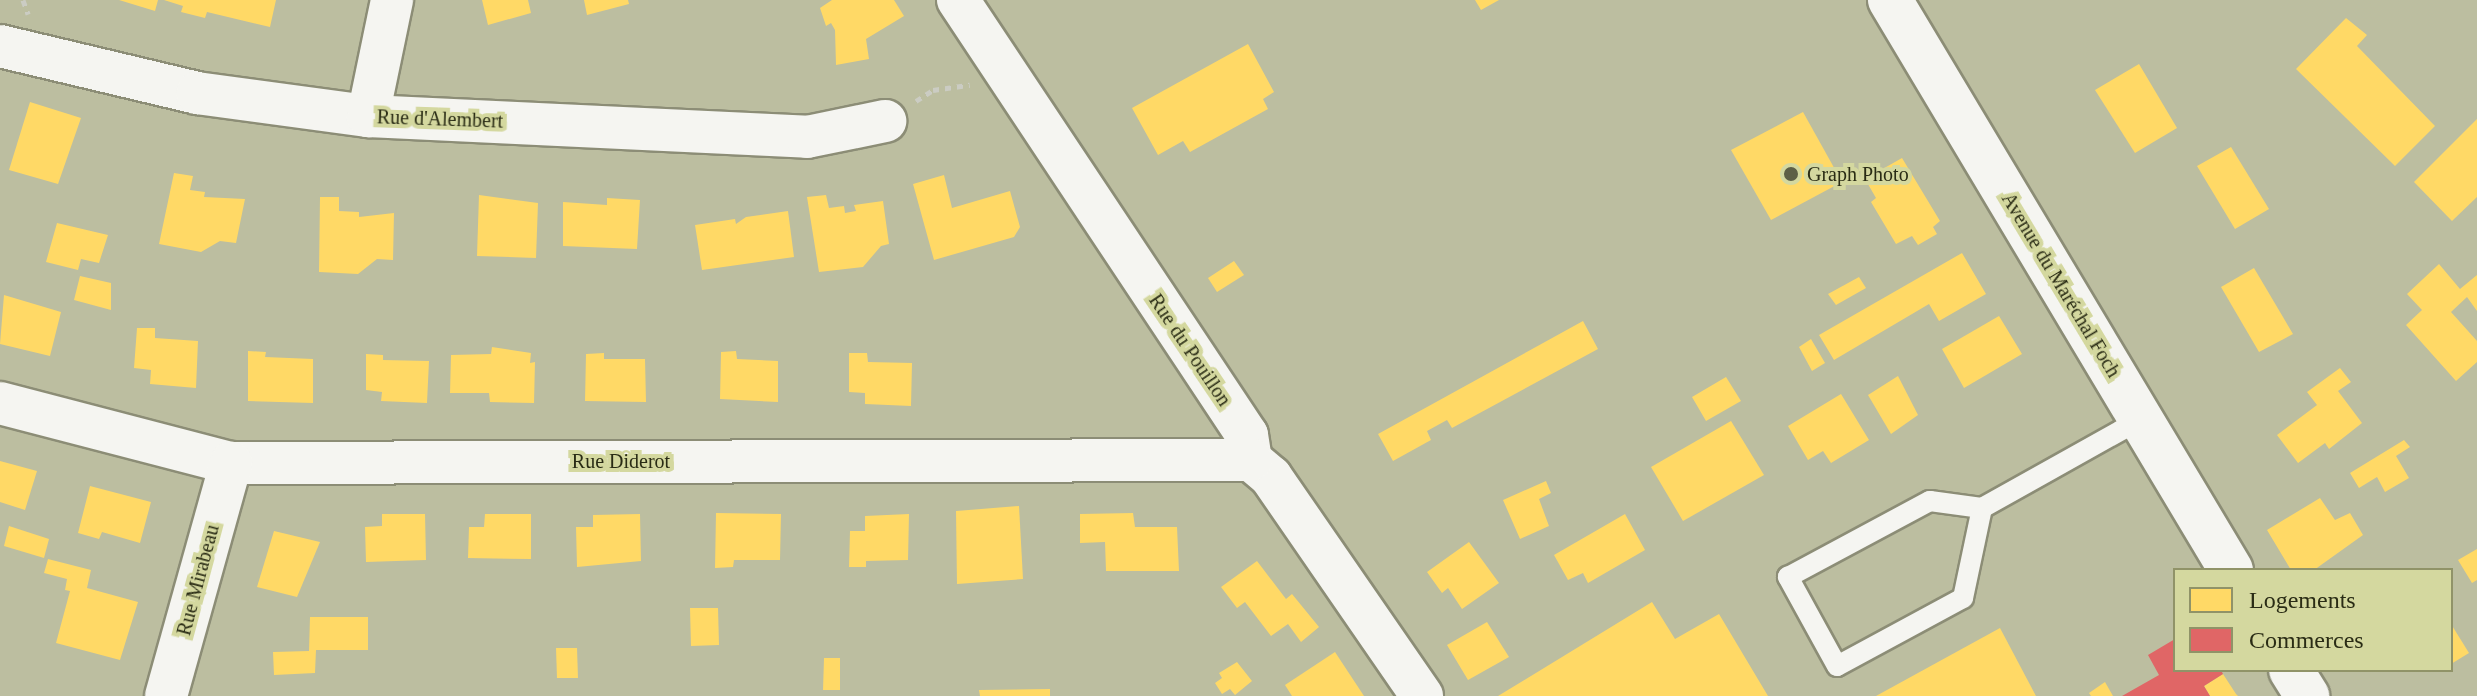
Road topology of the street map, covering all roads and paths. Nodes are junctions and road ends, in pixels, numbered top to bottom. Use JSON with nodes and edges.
{"nodes":[{"id":1,"x":392,"y":0,"type":"edge"},
{"id":2,"x":958,"y":0,"type":"edge"},
{"id":3,"x":1890,"y":0,"type":"edge"},
{"id":4,"x":0,"y":46,"type":"edge"},
{"id":5,"x":1009,"y":79,"type":"junction"},
{"id":6,"x":368,"y":116,"type":"junction"},
{"id":7,"x":885,"y":121,"type":"joint"},
{"id":8,"x":0,"y":403,"type":"edge"},
{"id":9,"x":2141,"y":419,"type":"junction"},
{"id":10,"x":1251,"y":460,"type":"junction"},
{"id":11,"x":231,"y":463,"type":"junction"},
{"id":12,"x":1982,"y":508,"type":"junction"},
{"id":13,"x":2230,"y":568,"type":"edge"},
{"id":14,"x":2292,"y":672,"type":"edge"},
{"id":15,"x":166,"y":696,"type":"edge"},
{"id":16,"x":1422,"y":696,"type":"edge"},
{"id":17,"x":2307,"y":696,"type":"edge"}],
"edges":[{"from":1,"to":6,"type":"street"},
{"from":2,"to":5,"type":"street","name":"Rue du Pouillon"},
{"from":3,"to":9,"type":"main road","name":"Avenue du Maréchal Foch"},
{"from":4,"to":6,"type":"street","name":"Rue d'Alembert"},
{"from":5,"to":7,"type":"path"},
{"from":5,"to":10,"type":"street","name":"Rue du Pouillon"},
{"from":6,"to":7,"type":"street","name":"Rue d'Alembert"},
{"from":8,"to":11,"type":"street","name":"Rue Diderot"},
{"from":9,"to":12,"type":"lane"},
{"from":9,"to":13,"type":"main road","name":"Avenue du Maréchal Foch"},
{"from":10,"to":11,"type":"street","name":"Rue Diderot"},
{"from":10,"to":16,"type":"street","name":"Rue du Pouillon"},
{"from":11,"to":15,"type":"street","name":"Rue Mirabeau"},
{"from":12,"to":12,"type":"lane"},
{"from":14,"to":17,"type":"main road"}]}
